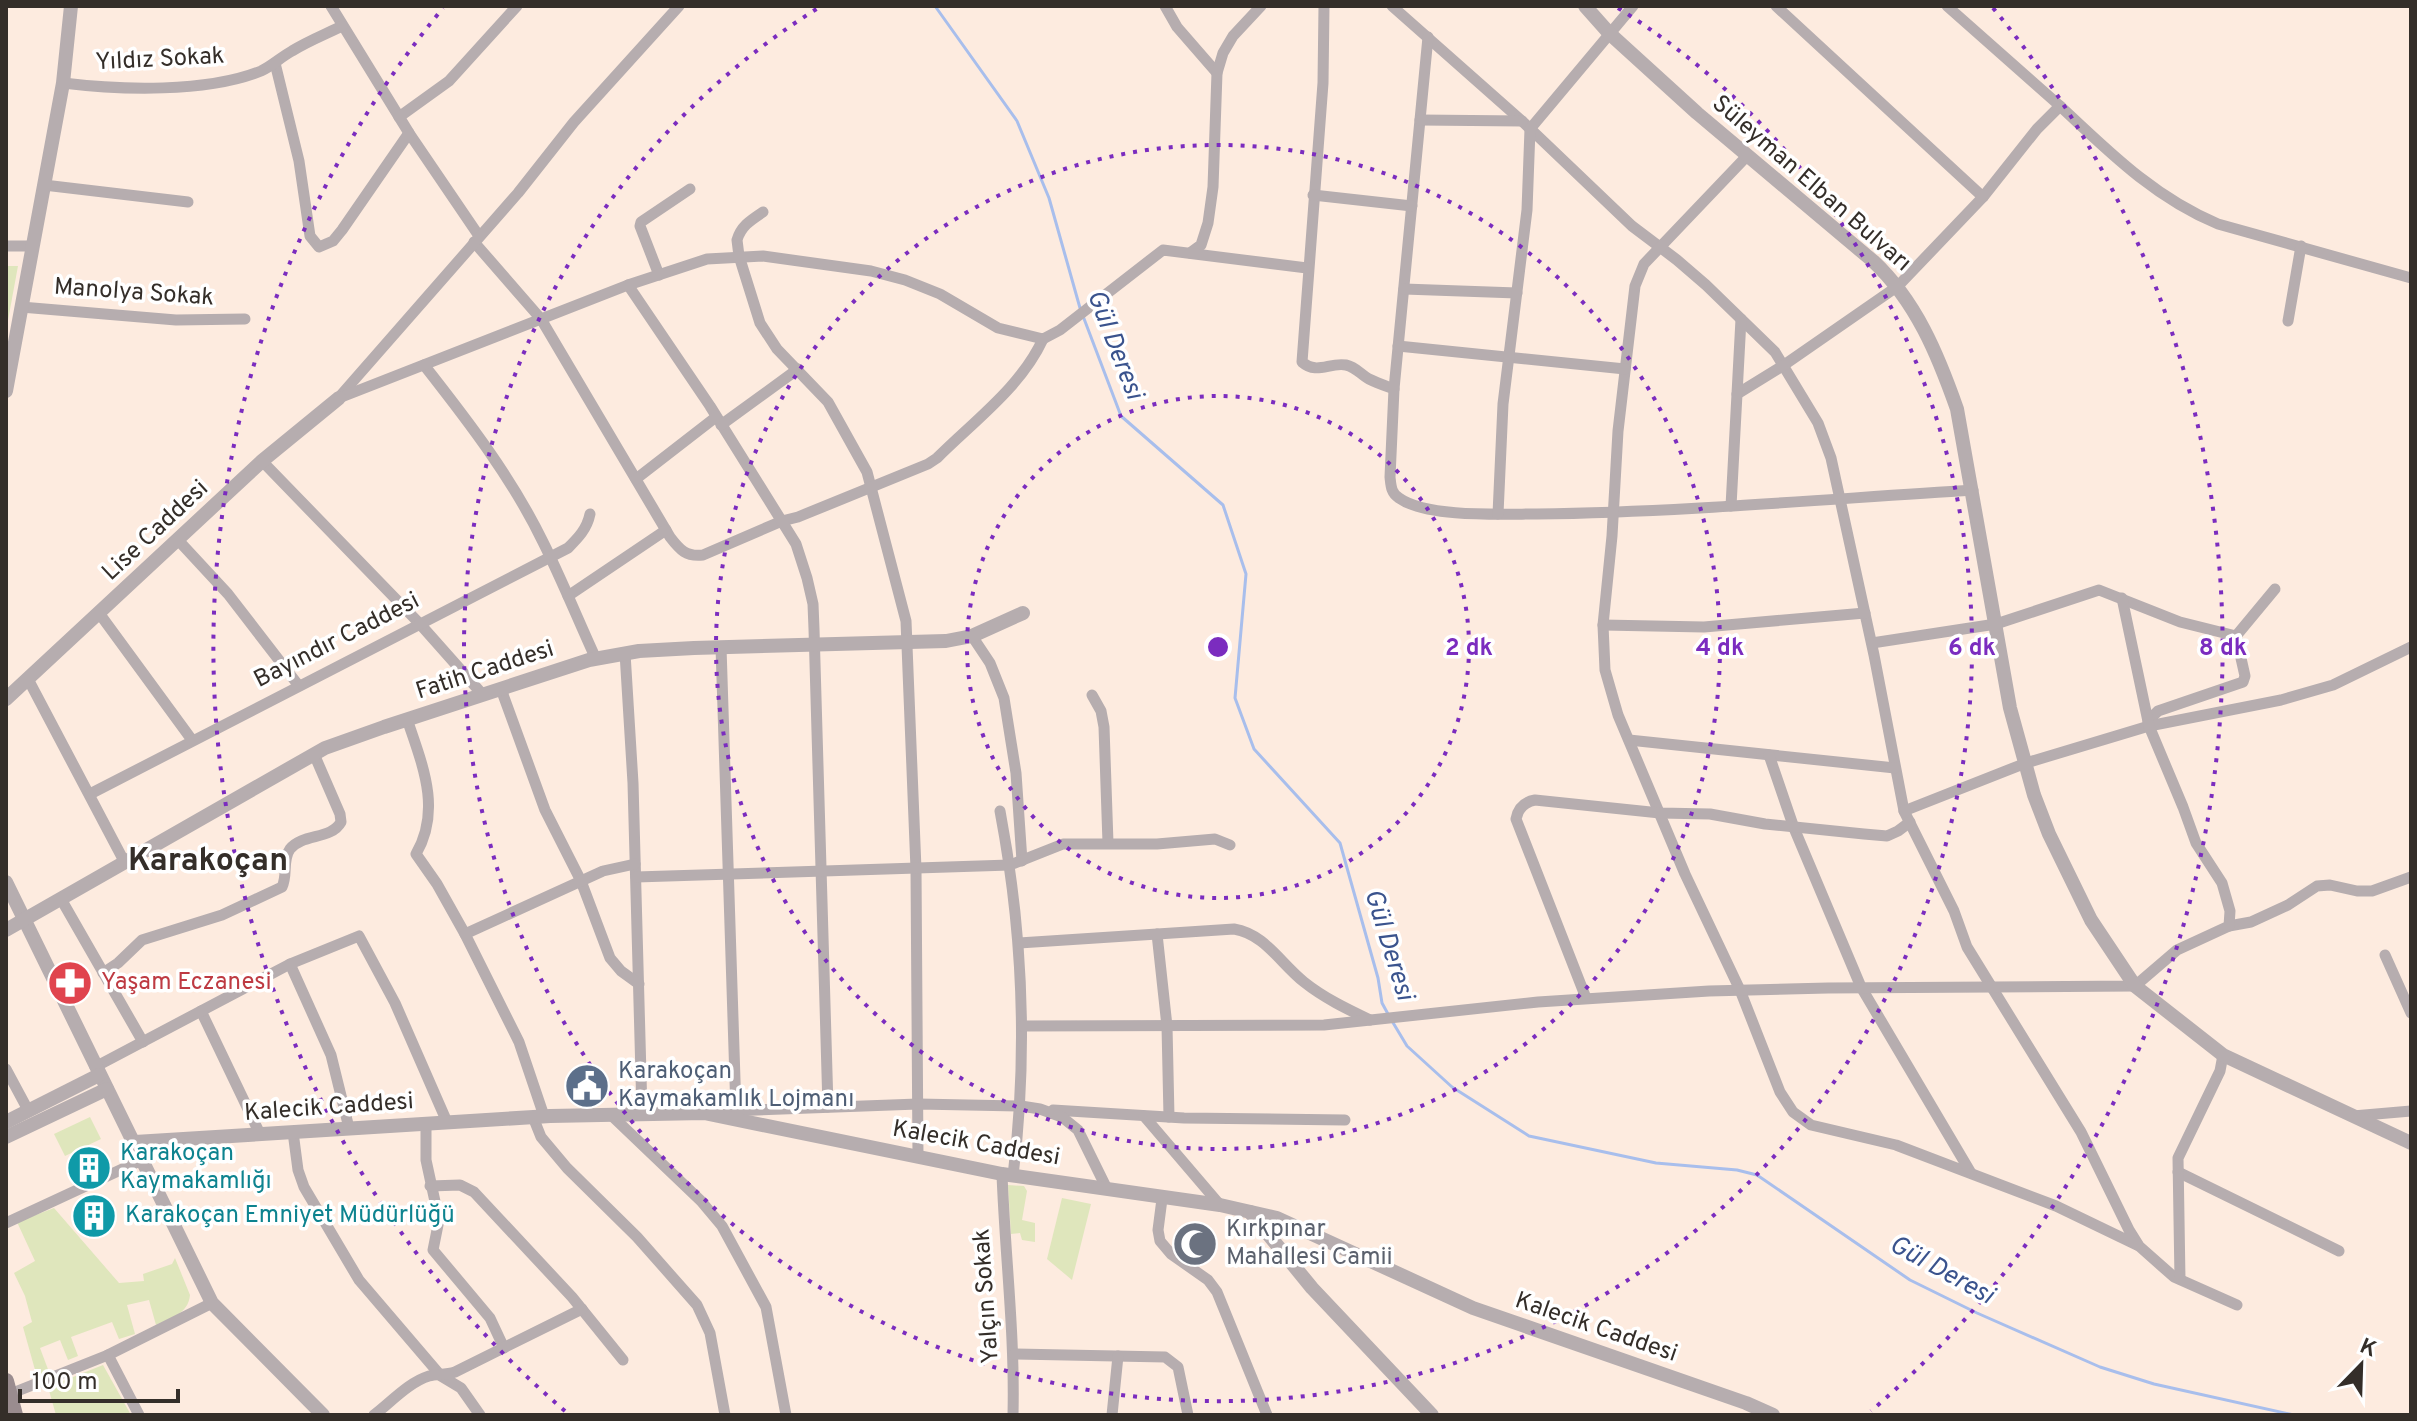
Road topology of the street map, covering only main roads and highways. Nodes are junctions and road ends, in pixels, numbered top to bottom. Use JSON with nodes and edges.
{"nodes":[{"id":1,"x":8,"y":1388,"type":"edge"},
{"id":2,"x":15,"y":1415,"type":"edge"}],
"edges":[{"from":1,"to":2,"type":"main road"}]}
